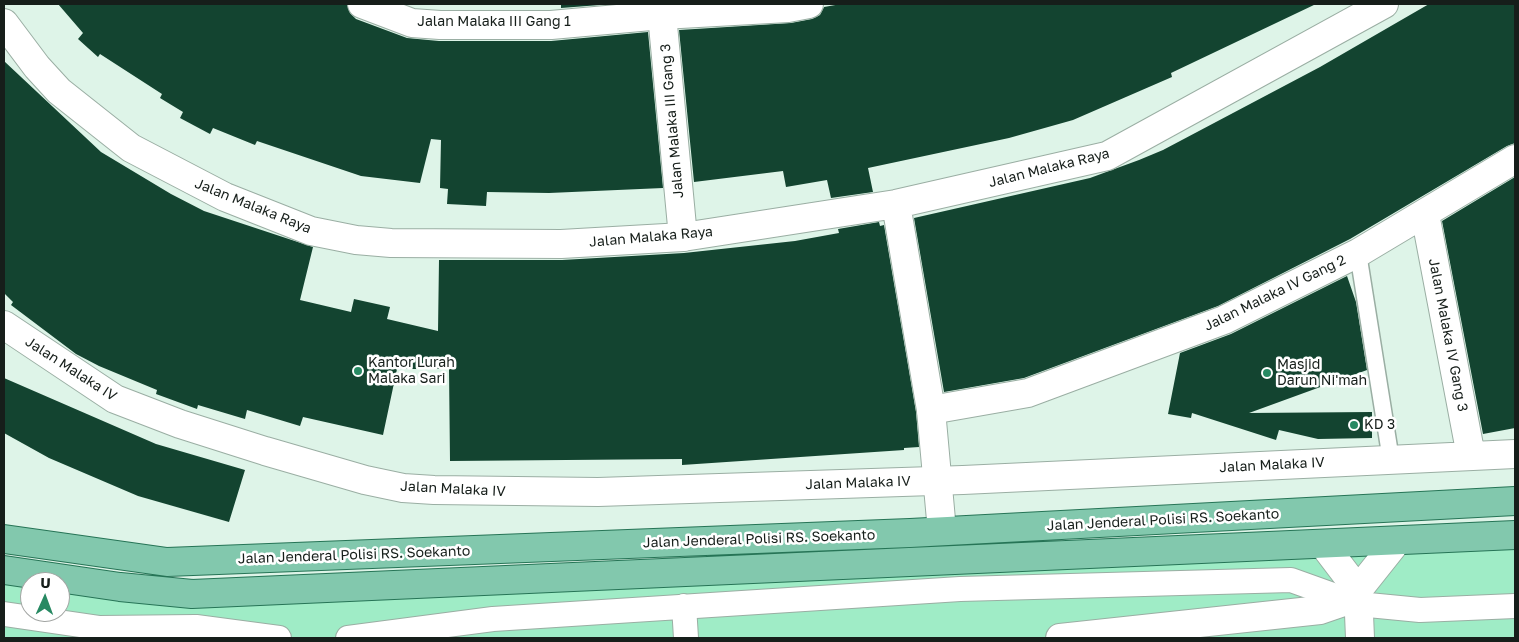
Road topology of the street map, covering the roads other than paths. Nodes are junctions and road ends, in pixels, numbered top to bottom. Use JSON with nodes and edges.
{"nodes":[{"id":1,"x":362,"y":4,"type":"edge"},
{"id":2,"x":795,"y":5,"type":"edge"},
{"id":3,"x":1380,"y":5,"type":"edge"},
{"id":4,"x":662,"y":9,"type":"edge"},
{"id":5,"x":468,"y":14,"type":"edge"},
{"id":6,"x":4,"y":23,"type":"edge"},
{"id":7,"x":1515,"y":160,"type":"edge"},
{"id":8,"x":896,"y":204,"type":"junction"},
{"id":9,"x":1425,"y":214,"type":"junction"},
{"id":10,"x":683,"y":237,"type":"junction"},
{"id":11,"x":1358,"y":253,"type":"junction"},
{"id":12,"x":4,"y":325,"type":"edge"},
{"id":13,"x":931,"y":410,"type":"junction"},
{"id":14,"x":1515,"y":454,"type":"edge"},
{"id":15,"x":1471,"y":456,"type":"junction"},
{"id":16,"x":1391,"y":460,"type":"junction"},
{"id":17,"x":938,"y":481,"type":"junction"},
{"id":18,"x":1515,"y":501,"type":"edge"},
{"id":19,"x":942,"y":531,"type":"junction"},
{"id":20,"x":1515,"y":536,"type":"edge"},
{"id":21,"x":4,"y":538,"type":"edge"},
{"id":22,"x":1397,"y":541,"type":"junction"},
{"id":23,"x":1322,"y":544,"type":"junction"},
{"id":24,"x":4,"y":570,"type":"edge"},
{"id":25,"x":1356,"y":598,"type":"junction"},
{"id":26,"x":684,"y":606,"type":"junction"},
{"id":27,"x":1515,"y":606,"type":"edge"},
{"id":28,"x":4,"y":614,"type":"edge"},
{"id":29,"x":279,"y":638,"type":"edge"},
{"id":30,"x":348,"y":638,"type":"edge"},
{"id":31,"x":686,"y":638,"type":"edge"},
{"id":32,"x":1060,"y":638,"type":"edge"},
{"id":33,"x":1360,"y":638,"type":"edge"}],
"edges":[{"from":1,"to":5,"type":"street","name":"Jalan Malaka III Gang 1"},
{"from":2,"to":4,"type":"street","name":"Jalan Malaka III Gang 1"},
{"from":3,"to":8,"type":"street","name":"Jalan Malaka Raya"},
{"from":4,"to":5,"type":"street","name":"Jalan Malaka III Gang 1"},
{"from":4,"to":10,"type":"street","name":"Jalan Malaka III Gang 3"},
{"from":6,"to":10,"type":"street","name":"Jalan Malaka Raya"},
{"from":7,"to":9,"type":"street","name":"Jalan Malaka IV Gang 2"},
{"from":8,"to":10,"type":"street","name":"Jalan Malaka Raya"},
{"from":8,"to":13,"type":"street"},
{"from":9,"to":11,"type":"street","name":"Jalan Malaka IV Gang 2"},
{"from":9,"to":15,"type":"street","name":"Jalan Malaka IV Gang 3"},
{"from":11,"to":13,"type":"street","name":"Jalan Malaka IV Gang 2"},
{"from":11,"to":16,"type":"lane"},
{"from":12,"to":17,"type":"street","name":"Jalan Malaka IV"},
{"from":13,"to":17,"type":"street"},
{"from":14,"to":15,"type":"street","name":"Jalan Malaka IV"},
{"from":15,"to":16,"type":"street","name":"Jalan Malaka IV"},
{"from":16,"to":17,"type":"street","name":"Jalan Malaka IV"},
{"from":17,"to":19,"type":"street"},
{"from":18,"to":19,"type":"main road","name":"Jalan Jenderal Polisi RS. Soekanto"},
{"from":19,"to":21,"type":"main road","name":"Jalan Jenderal Polisi RS. Soekanto"},
{"from":20,"to":22,"type":"main road"},
{"from":22,"to":23,"type":"main road"},
{"from":22,"to":25,"type":"street"},
{"from":23,"to":24,"type":"main road"},
{"from":23,"to":25,"type":"street"},
{"from":25,"to":26,"type":"street"},
{"from":25,"to":27,"type":"street"},
{"from":25,"to":32,"type":"street"},
{"from":25,"to":33,"type":"street"},
{"from":26,"to":30,"type":"street"},
{"from":26,"to":31,"type":"street"},
{"from":28,"to":29,"type":"street"}]}
